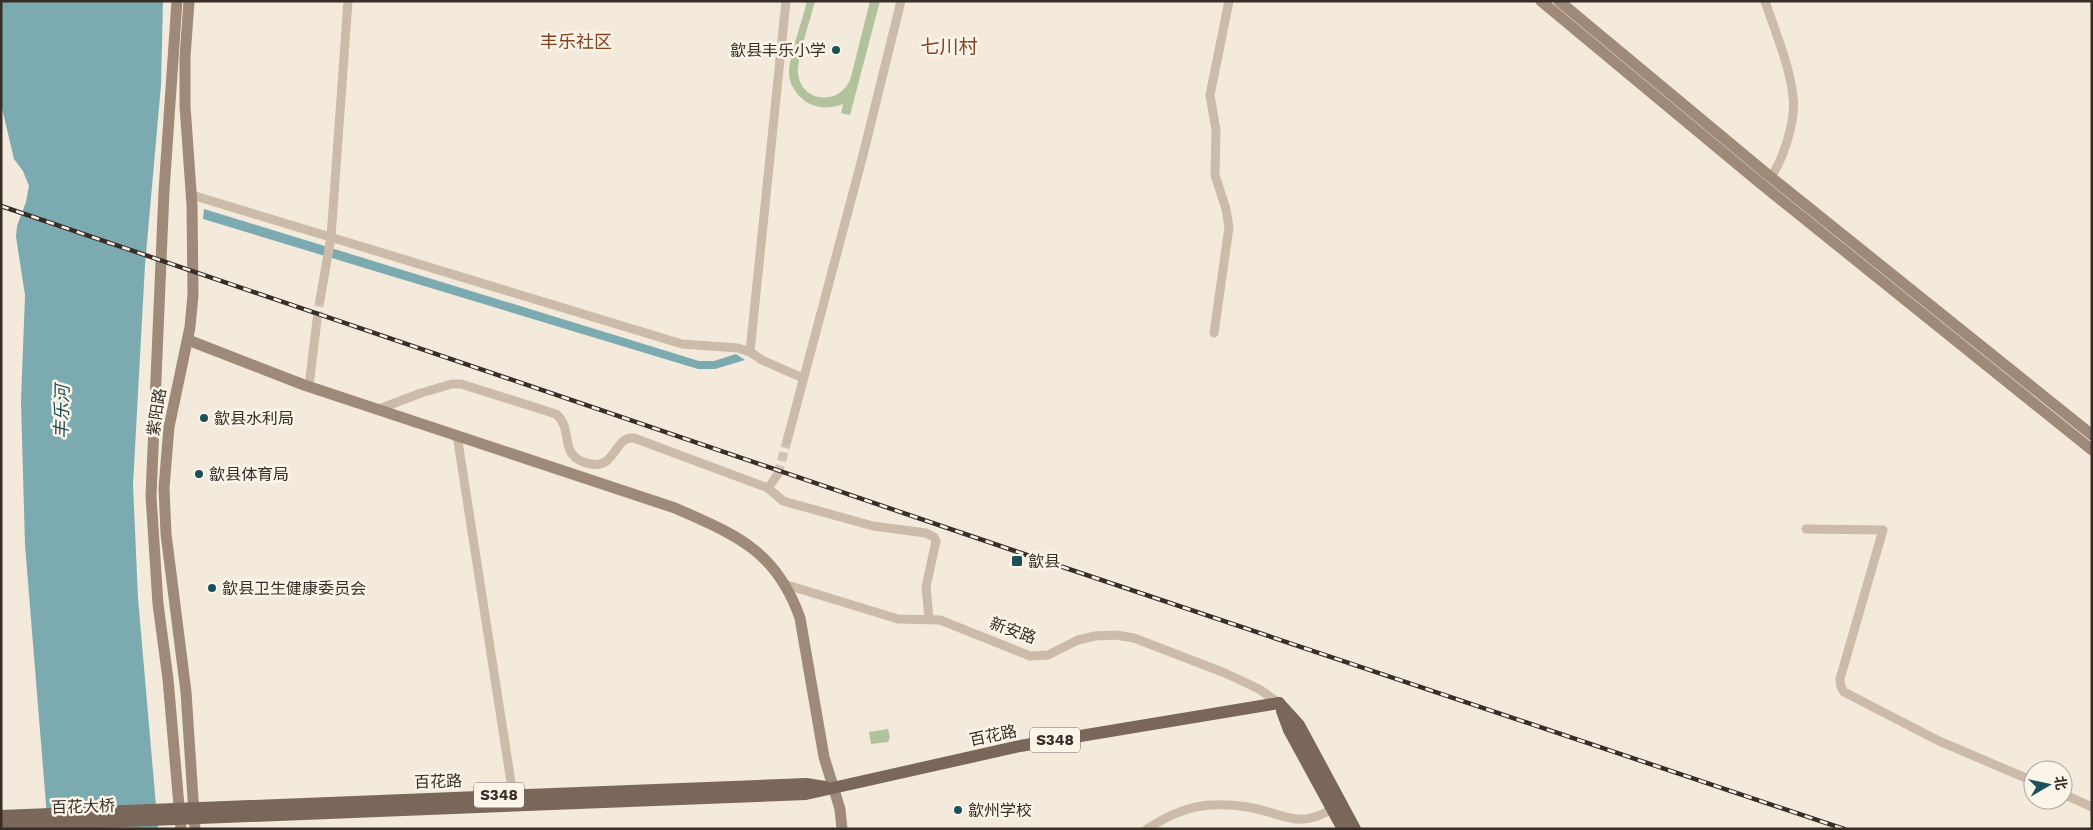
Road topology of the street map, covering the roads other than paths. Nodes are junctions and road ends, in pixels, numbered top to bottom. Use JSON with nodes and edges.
{"nodes":[{"id":1,"x":177,"y":1,"type":"edge"},
{"id":2,"x":189,"y":1,"type":"edge"},
{"id":3,"x":348,"y":1,"type":"edge"},
{"id":4,"x":786,"y":1,"type":"edge"},
{"id":5,"x":901,"y":1,"type":"edge"},
{"id":6,"x":1229,"y":1,"type":"edge"},
{"id":7,"x":1541,"y":1,"type":"edge"},
{"id":8,"x":1559,"y":1,"type":"edge"},
{"id":9,"x":1765,"y":1,"type":"edge"},
{"id":10,"x":1771,"y":177,"type":"junction"},
{"id":11,"x":192,"y":194,"type":"junction"},
{"id":12,"x":330,"y":240,"type":"junction"},
{"id":13,"x":320,"y":300,"type":"tunnel mouth"},
{"id":14,"x":317,"y":320,"type":"tunnel mouth"},
{"id":15,"x":1214,"y":333,"type":"dead end"},
{"id":16,"x":188,"y":340,"type":"junction"},
{"id":17,"x":750,"y":352,"type":"junction"},
{"id":18,"x":803,"y":378,"type":"junction"},
{"id":19,"x":309,"y":386,"type":"junction"},
{"id":20,"x":379,"y":410,"type":"junction"},
{"id":21,"x":457,"y":435,"type":"junction"},
{"id":22,"x":2092,"y":435,"type":"edge"},
{"id":23,"x":787,"y":441,"type":"tunnel mouth"},
{"id":24,"x":2092,"y":450,"type":"edge"},
{"id":25,"x":778,"y":474,"type":"tunnel mouth"},
{"id":26,"x":768,"y":488,"type":"junction"},
{"id":27,"x":1806,"y":528,"type":"dead end"},
{"id":28,"x":784,"y":584,"type":"junction"},
{"id":29,"x":928,"y":618,"type":"junction"},
{"id":30,"x":1279,"y":704,"type":"junction"},
{"id":31,"x":2023,"y":777,"type":"edge"},
{"id":32,"x":833,"y":788,"type":"junction"},
{"id":33,"x":513,"y":795,"type":"junction"},
{"id":34,"x":2073,"y":798,"type":"edge"},
{"id":35,"x":2092,"y":807,"type":"edge"},
{"id":36,"x":1332,"y":809,"type":"junction"},
{"id":37,"x":165,"y":814,"type":"junction"},
{"id":38,"x":1,"y":816,"type":"edge"},
{"id":39,"x":180,"y":818,"type":"edge"},
{"id":40,"x":195,"y":818,"type":"edge"},
{"id":41,"x":1,"y":826,"type":"edge"},
{"id":42,"x":842,"y":829,"type":"edge"},
{"id":43,"x":1147,"y":829,"type":"edge"},
{"id":44,"x":1343,"y":829,"type":"edge"},
{"id":45,"x":1355,"y":829,"type":"edge"}],
"edges":[{"from":1,"to":39,"type":"main road","name":"紫阳路"},
{"from":2,"to":11,"type":"main road","name":"紫阳路"},
{"from":3,"to":12,"type":"street"},
{"from":4,"to":17,"type":"street"},
{"from":5,"to":18,"type":"street"},
{"from":6,"to":15,"type":"street"},
{"from":7,"to":24,"type":"main road"},
{"from":8,"to":10,"type":"main road"},
{"from":9,"to":10,"type":"street"},
{"from":10,"to":22,"type":"main road"},
{"from":11,"to":12,"type":"street"},
{"from":11,"to":16,"type":"main road","name":"紫阳路"},
{"from":12,"to":13,"type":"street"},
{"from":12,"to":17,"type":"street"},
{"from":14,"to":19,"type":"street"},
{"from":16,"to":19,"type":"main road"},
{"from":16,"to":40,"type":"main road","name":"紫阳路"},
{"from":17,"to":18,"type":"street"},
{"from":18,"to":23,"type":"street"},
{"from":19,"to":20,"type":"main road"},
{"from":20,"to":21,"type":"main road"},
{"from":20,"to":26,"type":"street"},
{"from":21,"to":28,"type":"main road"},
{"from":21,"to":33,"type":"street"},
{"from":25,"to":26,"type":"street"},
{"from":26,"to":29,"type":"street"},
{"from":27,"to":31,"type":"street"},
{"from":28,"to":29,"type":"street","name":"新安路"},
{"from":28,"to":32,"type":"main road"},
{"from":29,"to":30,"type":"street","name":"新安路"},
{"from":30,"to":32,"type":"main road","name":"百花路","number":"S348"},
{"from":30,"to":36,"type":"main road"},
{"from":30,"to":45,"type":"main road","name":"新安路"},
{"from":32,"to":33,"type":"main road","name":"百花路","number":"S348"},
{"from":32,"to":40,"type":"main road","name":"百花路","number":"S348"},
{"from":32,"to":42,"type":"main road"},
{"from":33,"to":40,"type":"main road","name":"百花路","number":"S348"},
{"from":34,"to":35,"type":"street"},
{"from":36,"to":43,"type":"street"},
{"from":36,"to":44,"type":"main road"},
{"from":37,"to":38,"type":"main road","name":"百花大桥","number":"S348"},
{"from":37,"to":39,"type":"main road","name":"百花路","number":"S348"},
{"from":37,"to":41,"type":"main road","name":"百花大桥","number":"S348"},
{"from":39,"to":40,"type":"main road","name":"百花路","number":"S348"}]}
